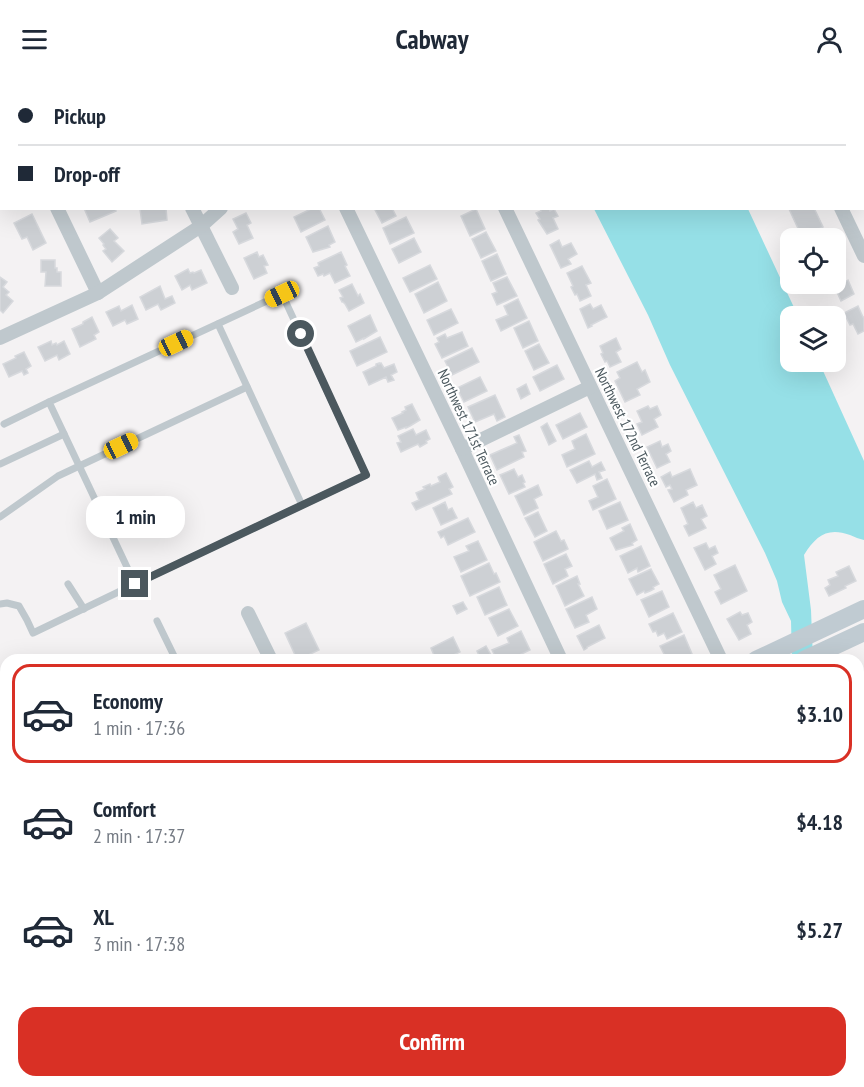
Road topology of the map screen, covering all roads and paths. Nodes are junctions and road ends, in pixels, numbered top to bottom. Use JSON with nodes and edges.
{"nodes":[{"id":1,"x":58,"y":210,"type":"edge"},
{"id":2,"x":193,"y":210,"type":"edge"},
{"id":3,"x":219,"y":210,"type":"edge"},
{"id":4,"x":347,"y":210,"type":"edge"},
{"id":5,"x":506,"y":210,"type":"edge"},
{"id":6,"x":842,"y":210,"type":"edge"},
{"id":7,"x":201,"y":226,"type":"junction"},
{"id":8,"x":864,"y":256,"type":"edge"},
{"id":9,"x":232,"y":288,"type":"dead end"},
{"id":10,"x":98,"y":293,"type":"junction"},
{"id":11,"x":218,"y":324,"type":"junction"},
{"id":12,"x":0,"y":338,"type":"edge"},
{"id":13,"x":247,"y":387,"type":"junction"},
{"id":14,"x":590,"y":387,"type":"junction"},
{"id":15,"x":49,"y":402,"type":"junction"},
{"id":16,"x":4,"y":424,"type":"dead end"},
{"id":17,"x":64,"y":434,"type":"junction"},
{"id":18,"x":462,"y":449,"type":"junction"},
{"id":19,"x":0,"y":464,"type":"edge"},
{"id":20,"x":79,"y":466,"type":"junction"},
{"id":21,"x":302,"y":505,"type":"junction"},
{"id":22,"x":0,"y":517,"type":"edge"},
{"id":23,"x":68,"y":584,"type":"dead end"},
{"id":24,"x":135,"y":584,"type":"junction"},
{"id":25,"x":0,"y":604,"type":"edge"},
{"id":26,"x":84,"y":609,"type":"junction"},
{"id":27,"x":864,"y":609,"type":"edge"},
{"id":28,"x":248,"y":613,"type":"dead end"},
{"id":29,"x":157,"y":621,"type":"dead end"},
{"id":30,"x":864,"y":632,"type":"edge"},
{"id":31,"x":173,"y":654,"type":"edge"},
{"id":32,"x":268,"y":654,"type":"edge"},
{"id":33,"x":558,"y":654,"type":"edge"},
{"id":34,"x":718,"y":654,"type":"edge"},
{"id":35,"x":769,"y":654,"type":"edge"},
{"id":36,"x":817,"y":654,"type":"edge"}],
"edges":[{"from":1,"to":10,"type":"street"},
{"from":2,"to":7,"type":"street"},
{"from":3,"to":7,"type":"street"},
{"from":4,"to":18,"type":"street","name":"Northwest 171st Terrace"},
{"from":5,"to":14,"type":"street","name":"Northwest 172nd Terrace"},
{"from":6,"to":8,"type":"street"},
{"from":7,"to":9,"type":"street"},
{"from":7,"to":10,"type":"street"},
{"from":10,"to":12,"type":"street"},
{"from":11,"to":13,"type":"lane"},
{"from":11,"to":15,"type":"lane"},
{"from":11,"to":21,"type":"lane"},
{"from":13,"to":20,"type":"lane"},
{"from":13,"to":21,"type":"lane"},
{"from":14,"to":18,"type":"street"},
{"from":14,"to":34,"type":"street","name":"Northwest 172nd Terrace"},
{"from":15,"to":16,"type":"lane"},
{"from":15,"to":17,"type":"lane"},
{"from":17,"to":19,"type":"lane"},
{"from":17,"to":20,"type":"lane"},
{"from":18,"to":33,"type":"street","name":"Northwest 171st Terrace"},
{"from":20,"to":22,"type":"lane"},
{"from":20,"to":24,"type":"lane"},
{"from":21,"to":24,"type":"lane"},
{"from":23,"to":26,"type":"lane"},
{"from":24,"to":26,"type":"lane"},
{"from":25,"to":26,"type":"lane"},
{"from":27,"to":35,"type":"main road"},
{"from":28,"to":32,"type":"street"},
{"from":29,"to":31,"type":"lane"},
{"from":30,"to":36,"type":"main road"}]}
